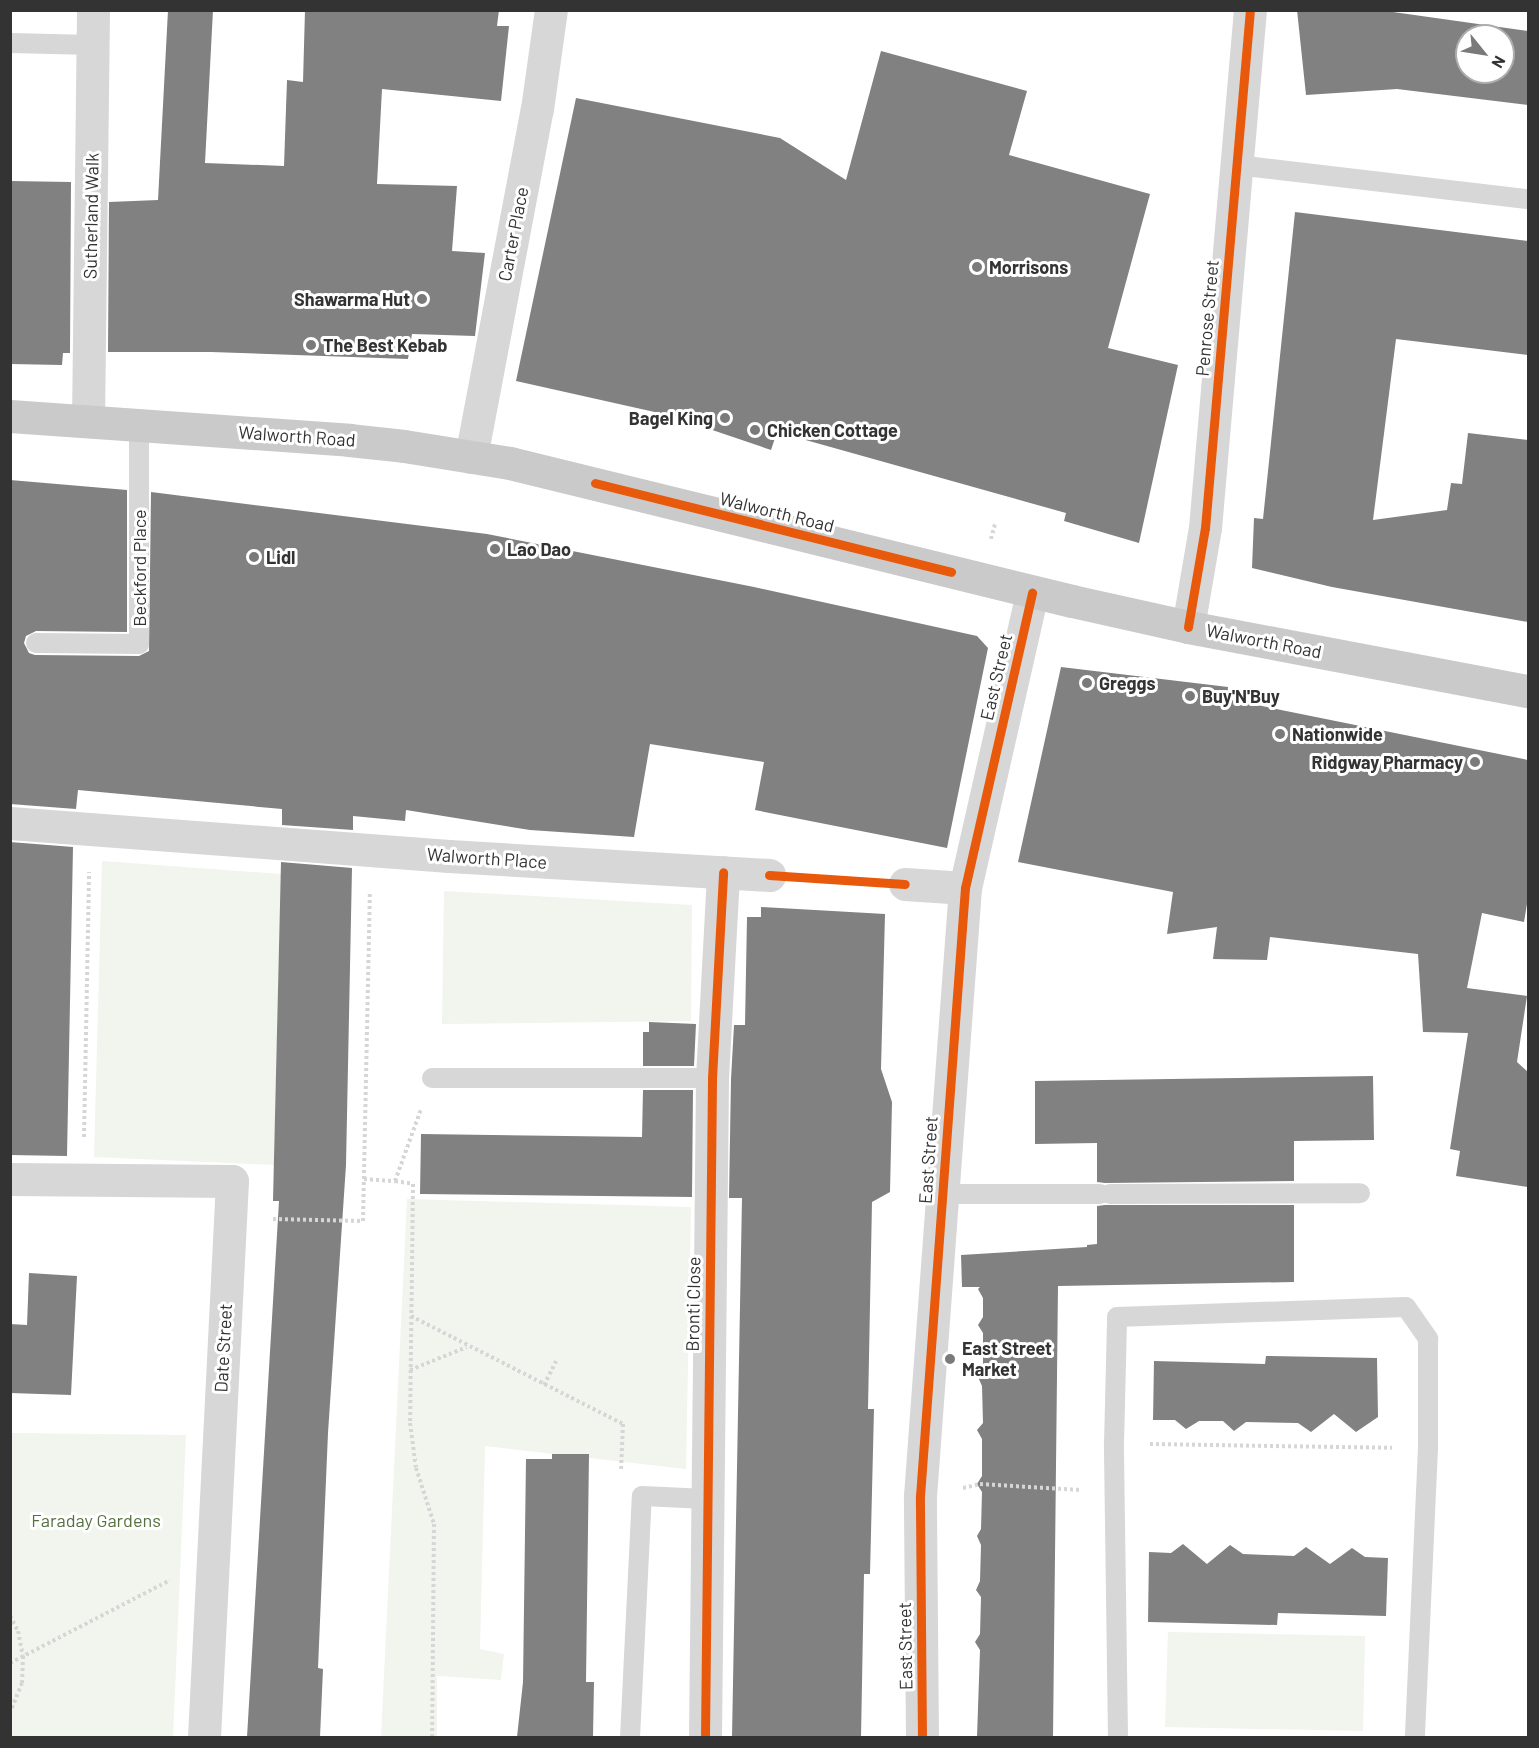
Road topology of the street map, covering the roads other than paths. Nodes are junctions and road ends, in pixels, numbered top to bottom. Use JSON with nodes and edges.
{"nodes":[{"id":1,"x":93,"y":10,"type":"edge"},
{"id":2,"x":551,"y":10,"type":"edge"},
{"id":3,"x":1250,"y":10,"type":"edge"},
{"id":4,"x":10,"y":43,"type":"edge"},
{"id":5,"x":93,"y":45,"type":"junction"},
{"id":6,"x":1237,"y":165,"type":"junction"},
{"id":7,"x":1528,"y":199,"type":"edge"},
{"id":8,"x":10,"y":416,"type":"edge"},
{"id":9,"x":88,"y":421,"type":"junction"},
{"id":10,"x":139,"y":425,"type":"junction"},
{"id":11,"x":471,"y":457,"type":"junction"},
{"id":12,"x":1032,"y":592,"type":"junction"},
{"id":13,"x":1188,"y":627,"type":"junction"},
{"id":14,"x":36,"y":643,"type":"dead end"},
{"id":15,"x":1528,"y":691,"type":"edge"},
{"id":16,"x":10,"y":823,"type":"edge"},
{"id":17,"x":723,"y":872,"type":"junction"},
{"id":18,"x":769,"y":875,"type":"dead end"},
{"id":19,"x":905,"y":884,"type":"dead end"},
{"id":20,"x":964,"y":888,"type":"junction"},
{"id":21,"x":432,"y":1078,"type":"road end"},
{"id":22,"x":712,"y":1078,"type":"junction"},
{"id":23,"x":10,"y":1179,"type":"edge"},
{"id":24,"x":1360,"y":1193,"type":"dead end"},
{"id":25,"x":942,"y":1194,"type":"junction"},
{"id":26,"x":707,"y":1498,"type":"junction"},
{"id":27,"x":204,"y":1737,"type":"edge"},
{"id":28,"x":630,"y":1737,"type":"edge"},
{"id":29,"x":705,"y":1737,"type":"edge"},
{"id":30,"x":922,"y":1737,"type":"edge"},
{"id":31,"x":1118,"y":1737,"type":"edge"},
{"id":32,"x":1415,"y":1737,"type":"edge"}],
"edges":[{"from":1,"to":5,"type":"street","name":"Sutherland Walk"},
{"from":2,"to":11,"type":"street","name":"Carter Place"},
{"from":3,"to":6,"type":"street","name":"Penrose Street"},
{"from":4,"to":5,"type":"lane"},
{"from":5,"to":9,"type":"street","name":"Sutherland Walk"},
{"from":6,"to":7,"type":"lane"},
{"from":6,"to":13,"type":"street","name":"Penrose Street"},
{"from":8,"to":9,"type":"main road","name":"Walworth Road"},
{"from":9,"to":10,"type":"main road","name":"Walworth Road"},
{"from":10,"to":11,"type":"main road","name":"Walworth Road"},
{"from":10,"to":14,"type":"lane","name":"Beckford Place"},
{"from":11,"to":12,"type":"main road","name":"Walworth Road"},
{"from":12,"to":13,"type":"main road","name":"Walworth Road"},
{"from":12,"to":20,"type":"street","name":"East Street"},
{"from":13,"to":15,"type":"main road","name":"Walworth Road"},
{"from":16,"to":17,"type":"street","name":"Walworth Place"},
{"from":17,"to":18,"type":"street","name":"Walworth Place"},
{"from":17,"to":22,"type":"street","name":"Bronti Close"},
{"from":19,"to":20,"type":"street"},
{"from":20,"to":25,"type":"street","name":"East Street"},
{"from":21,"to":22,"type":"lane"},
{"from":22,"to":26,"type":"street","name":"Bronti Close"},
{"from":23,"to":27,"type":"street","name":"Date Street"},
{"from":24,"to":25,"type":"lane"},
{"from":25,"to":30,"type":"street","name":"East Street"},
{"from":26,"to":28,"type":"lane"},
{"from":26,"to":29,"type":"street","name":"Bronti Close"},
{"from":31,"to":32,"type":"lane"}]}
